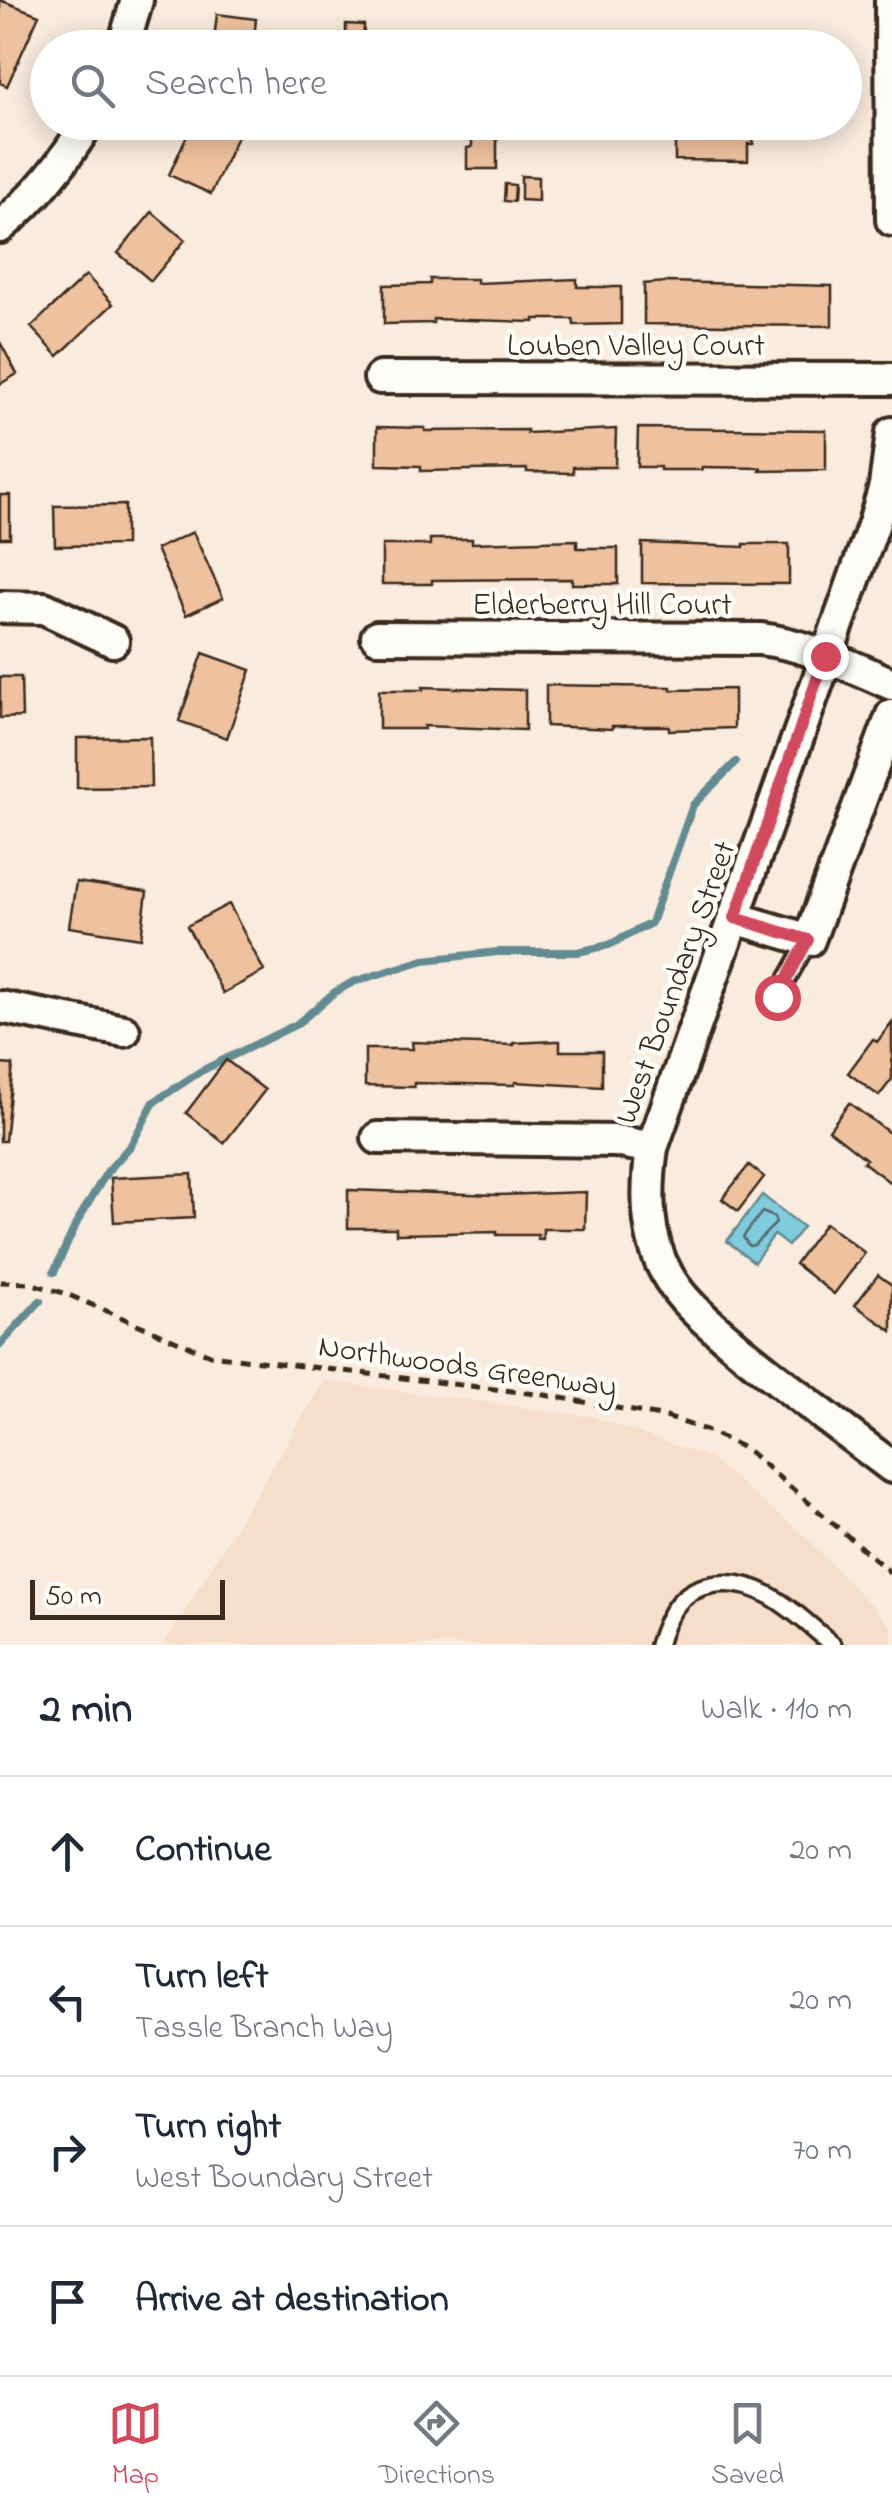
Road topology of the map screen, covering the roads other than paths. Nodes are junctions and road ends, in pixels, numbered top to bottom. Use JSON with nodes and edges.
{"nodes":[{"id":1,"x":137,"y":0,"type":"edge"},
{"id":2,"x":891,"y":0,"type":"edge"},
{"id":3,"x":128,"y":30,"type":"edge"},
{"id":4,"x":76,"y":140,"type":"edge"},
{"id":5,"x":892,"y":220,"type":"edge"},
{"id":6,"x":0,"y":226,"type":"edge"},
{"id":7,"x":380,"y":378,"type":"dead end"},
{"id":8,"x":892,"y":379,"type":"edge"},
{"id":9,"x":892,"y":433,"type":"edge"},
{"id":10,"x":0,"y":608,"type":"edge"},
{"id":11,"x":377,"y":637,"type":"dead end"},
{"id":12,"x":113,"y":640,"type":"dead end"},
{"id":13,"x":825,"y":656,"type":"junction"},
{"id":14,"x":892,"y":684,"type":"edge"},
{"id":15,"x":892,"y":714,"type":"edge"},
{"id":16,"x":735,"y":918,"type":"junction"},
{"id":17,"x":808,"y":940,"type":"junction"},
{"id":18,"x":777,"y":997,"type":"dead end"},
{"id":19,"x":0,"y":1007,"type":"edge"},
{"id":20,"x":124,"y":1032,"type":"dead end"},
{"id":21,"x":378,"y":1138,"type":"dead end"},
{"id":22,"x":652,"y":1148,"type":"junction"},
{"id":23,"x":892,"y":1466,"type":"edge"},
{"id":24,"x":658,"y":1645,"type":"edge"},
{"id":25,"x":833,"y":1645,"type":"edge"}],
"edges":[{"from":1,"to":3,"type":"street"},
{"from":2,"to":5,"type":"street"},
{"from":4,"to":6,"type":"street"},
{"from":7,"to":8,"type":"street","name":"Louben Valley Court"},
{"from":9,"to":13,"type":"street","name":"West Boundary Street"},
{"from":10,"to":12,"type":"street"},
{"from":11,"to":13,"type":"street","name":"Elderberry Hill Court"},
{"from":13,"to":14,"type":"street","name":"Elderberry Hill Court"},
{"from":13,"to":16,"type":"street","name":"West Boundary Street"},
{"from":15,"to":17,"type":"street"},
{"from":16,"to":17,"type":"street"},
{"from":16,"to":22,"type":"street","name":"West Boundary Street"},
{"from":17,"to":18,"type":"lane"},
{"from":19,"to":20,"type":"street"},
{"from":21,"to":22,"type":"street"},
{"from":22,"to":23,"type":"street","name":"West Boundary Street"},
{"from":24,"to":25,"type":"lane"}]}
